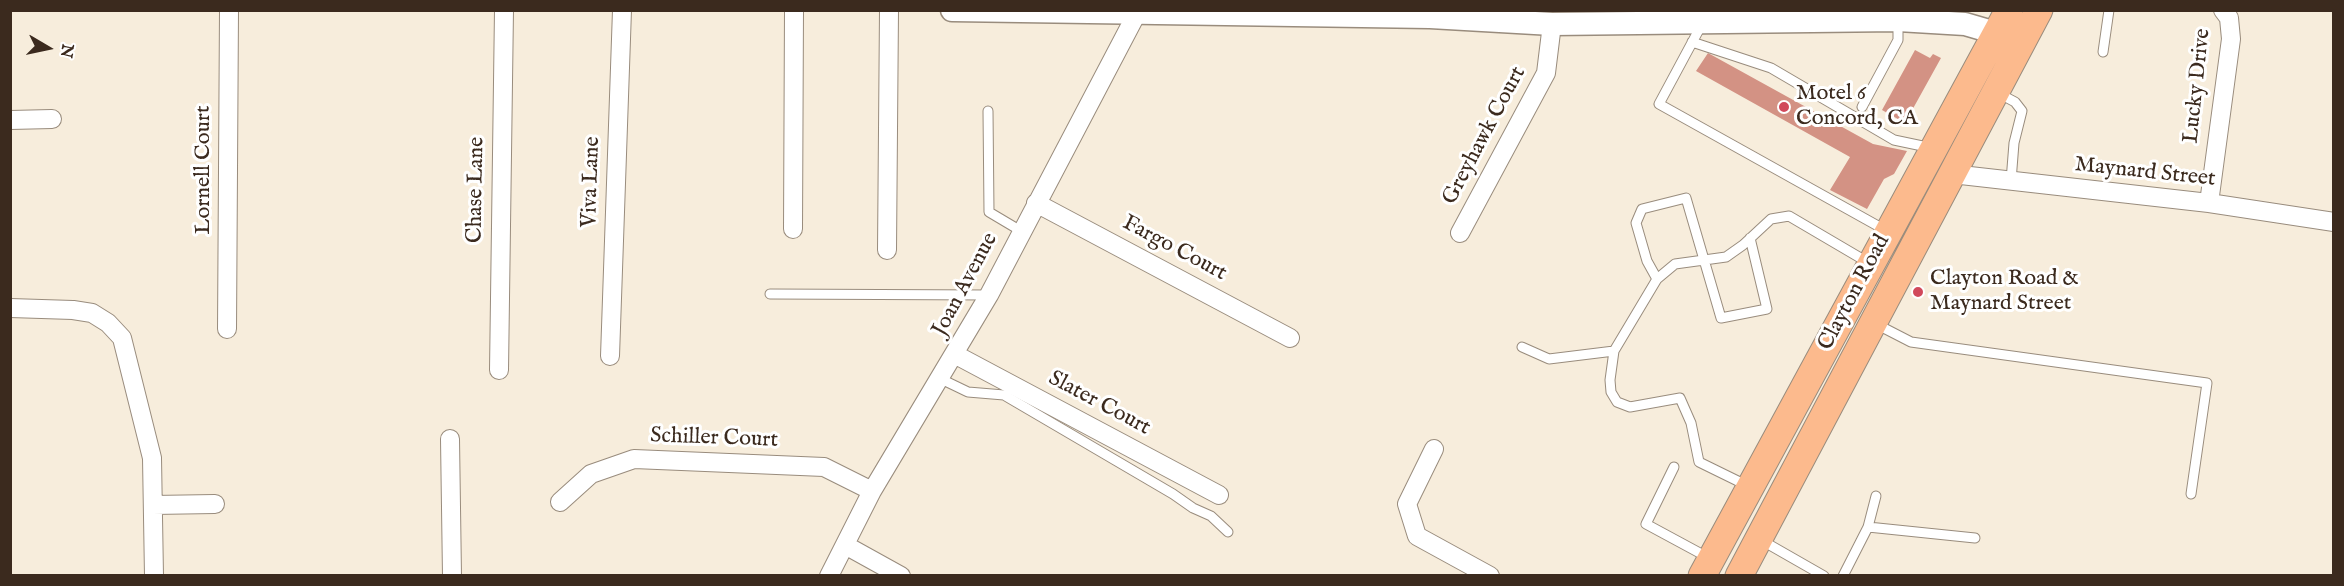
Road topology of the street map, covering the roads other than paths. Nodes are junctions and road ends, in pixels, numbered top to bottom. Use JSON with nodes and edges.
{"nodes":[{"id":1,"x":229,"y":10,"type":"edge"},
{"id":2,"x":504,"y":10,"type":"edge"},
{"id":3,"x":621,"y":10,"type":"edge"},
{"id":4,"x":794,"y":10,"type":"edge"},
{"id":5,"x":889,"y":10,"type":"edge"},
{"id":6,"x":952,"y":10,"type":"edge"},
{"id":7,"x":2039,"y":10,"type":"edge"},
{"id":8,"x":2109,"y":10,"type":"edge"},
{"id":9,"x":2223,"y":10,"type":"edge"},
{"id":10,"x":1002,"y":12,"type":"edge"},
{"id":11,"x":1137,"y":13,"type":"junction"},
{"id":12,"x":1431,"y":14,"type":"edge"},
{"id":13,"x":1748,"y":16,"type":"edge"},
{"id":14,"x":1899,"y":20,"type":"junction"},
{"id":15,"x":1703,"y":22,"type":"junction"},
{"id":16,"x":2002,"y":22,"type":"edge"},
{"id":17,"x":1551,"y":24,"type":"junction"},
{"id":18,"x":1692,"y":42,"type":"junction"},
{"id":19,"x":2020,"y":46,"type":"junction"},
{"id":20,"x":2103,"y":52,"type":"dead end"},
{"id":21,"x":1996,"y":92,"type":"junction"},
{"id":22,"x":1862,"y":107,"type":"dead end"},
{"id":23,"x":988,"y":111,"type":"dead end"},
{"id":24,"x":52,"y":119,"type":"dead end"},
{"id":25,"x":10,"y":120,"type":"edge"},
{"id":26,"x":1934,"y":148,"type":"junction"},
{"id":27,"x":1952,"y":174,"type":"junction"},
{"id":28,"x":2011,"y":181,"type":"junction"},
{"id":29,"x":1036,"y":203,"type":"junction"},
{"id":30,"x":2209,"y":203,"type":"junction"},
{"id":31,"x":2334,"y":222,"type":"edge"},
{"id":32,"x":793,"y":229,"type":"dead end"},
{"id":33,"x":1022,"y":231,"type":"junction"},
{"id":34,"x":1888,"y":232,"type":"junction"},
{"id":35,"x":1460,"y":233,"type":"dead end"},
{"id":36,"x":1750,"y":238,"type":"junction"},
{"id":37,"x":887,"y":250,"type":"dead end"},
{"id":38,"x":1704,"y":260,"type":"junction"},
{"id":39,"x":1871,"y":265,"type":"junction"},
{"id":40,"x":1657,"y":279,"type":"junction"},
{"id":41,"x":770,"y":294,"type":"dead end"},
{"id":42,"x":988,"y":295,"type":"junction"},
{"id":43,"x":10,"y":308,"type":"edge"},
{"id":44,"x":1873,"y":323,"type":"junction"},
{"id":45,"x":227,"y":329,"type":"dead end"},
{"id":46,"x":1290,"y":338,"type":"dead end"},
{"id":47,"x":1522,"y":347,"type":"dead end"},
{"id":48,"x":1614,"y":351,"type":"junction"},
{"id":49,"x":956,"y":355,"type":"junction"},
{"id":50,"x":610,"y":356,"type":"dead end"},
{"id":51,"x":499,"y":370,"type":"dead end"},
{"id":52,"x":941,"y":379,"type":"junction"},
{"id":53,"x":450,"y":439,"type":"dead end"},
{"id":54,"x":1434,"y":449,"type":"dead end"},
{"id":55,"x":1674,"y":467,"type":"dead end"},
{"id":56,"x":1750,"y":487,"type":"junction"},
{"id":57,"x":872,"y":491,"type":"junction"},
{"id":58,"x":2191,"y":494,"type":"dead end"},
{"id":59,"x":1219,"y":495,"type":"dead end"},
{"id":60,"x":1876,"y":496,"type":"dead end"},
{"id":61,"x":560,"y":502,"type":"dead end"},
{"id":62,"x":215,"y":504,"type":"dead end"},
{"id":63,"x":153,"y":505,"type":"junction"},
{"id":64,"x":1868,"y":527,"type":"junction"},
{"id":65,"x":1228,"y":532,"type":"dead end"},
{"id":66,"x":1759,"y":538,"type":"junction"},
{"id":67,"x":1975,"y":538,"type":"dead end"},
{"id":68,"x":845,"y":545,"type":"junction"},
{"id":69,"x":1707,"y":567,"type":"edge"},
{"id":70,"x":154,"y":576,"type":"edge"},
{"id":71,"x":452,"y":576,"type":"edge"},
{"id":72,"x":830,"y":576,"type":"edge"},
{"id":73,"x":901,"y":576,"type":"edge"},
{"id":74,"x":1490,"y":576,"type":"edge"},
{"id":75,"x":1739,"y":576,"type":"edge"},
{"id":76,"x":1824,"y":576,"type":"edge"},
{"id":77,"x":1843,"y":576,"type":"edge"}],
"edges":[{"from":1,"to":45,"type":"street","name":"Lornell Court"},
{"from":2,"to":51,"type":"street","name":"Chase Lane"},
{"from":3,"to":50,"type":"street","name":"Viva Lane"},
{"from":4,"to":32,"type":"street"},
{"from":5,"to":37,"type":"street"},
{"from":6,"to":10,"type":"street"},
{"from":7,"to":19,"type":"main road","name":"Clayton Road"},
{"from":8,"to":20,"type":"lane"},
{"from":9,"to":30,"type":"street","name":"Lucky Drive"},
{"from":10,"to":11,"type":"street"},
{"from":11,"to":12,"type":"street"},
{"from":11,"to":29,"type":"street","name":"Joan Avenue"},
{"from":12,"to":17,"type":"street"},
{"from":13,"to":14,"type":"street"},
{"from":13,"to":15,"type":"street"},
{"from":14,"to":16,"type":"street"},
{"from":14,"to":22,"type":"lane"},
{"from":15,"to":17,"type":"street"},
{"from":15,"to":18,"type":"lane"},
{"from":16,"to":19,"type":"street"},
{"from":16,"to":26,"type":"main road","name":"Clayton Road"},
{"from":17,"to":35,"type":"street","name":"Greyhawk Court"},
{"from":18,"to":26,"type":"lane"},
{"from":18,"to":34,"type":"lane"},
{"from":19,"to":21,"type":"main road","name":"Clayton Road"},
{"from":21,"to":27,"type":"main road","name":"Clayton Road"},
{"from":21,"to":28,"type":"lane"},
{"from":23,"to":33,"type":"lane"},
{"from":24,"to":25,"type":"street"},
{"from":26,"to":34,"type":"main road","name":"Clayton Road"},
{"from":27,"to":28,"type":"street","name":"Maynard Street"},
{"from":27,"to":44,"type":"main road","name":"Clayton Road"},
{"from":28,"to":30,"type":"street","name":"Maynard Street"},
{"from":29,"to":33,"type":"street","name":"Joan Avenue"},
{"from":29,"to":46,"type":"street","name":"Fargo Court"},
{"from":30,"to":31,"type":"street","name":"Maynard Street"},
{"from":33,"to":42,"type":"street","name":"Joan Avenue"},
{"from":34,"to":39,"type":"main road","name":"Clayton Road"},
{"from":36,"to":38,"type":"lane"},
{"from":36,"to":38,"type":"lane"},
{"from":36,"to":39,"type":"lane"},
{"from":38,"to":40,"type":"lane"},
{"from":38,"to":40,"type":"lane"},
{"from":39,"to":56,"type":"main road","name":"Clayton Road"},
{"from":40,"to":48,"type":"lane"},
{"from":41,"to":42,"type":"lane"},
{"from":42,"to":49,"type":"street","name":"Joan Avenue"},
{"from":43,"to":63,"type":"street"},
{"from":44,"to":58,"type":"lane"},
{"from":44,"to":66,"type":"main road","name":"Clayton Road"},
{"from":47,"to":48,"type":"lane"},
{"from":48,"to":56,"type":"lane"},
{"from":49,"to":52,"type":"street","name":"Joan Avenue"},
{"from":49,"to":59,"type":"street","name":"Slater Court"},
{"from":52,"to":57,"type":"street","name":"Joan Avenue"},
{"from":52,"to":65,"type":"lane"},
{"from":53,"to":71,"type":"street"},
{"from":54,"to":74,"type":"street"},
{"from":55,"to":69,"type":"lane"},
{"from":56,"to":69,"type":"main road","name":"Clayton Road"},
{"from":57,"to":61,"type":"street","name":"Schiller Court"},
{"from":57,"to":68,"type":"street","name":"Joan Avenue"},
{"from":60,"to":64,"type":"lane"},
{"from":62,"to":63,"type":"street"},
{"from":63,"to":70,"type":"street"},
{"from":64,"to":67,"type":"lane"},
{"from":64,"to":77,"type":"lane"},
{"from":66,"to":75,"type":"main road","name":"Clayton Road"},
{"from":66,"to":76,"type":"lane"},
{"from":68,"to":72,"type":"street","name":"Joan Avenue"},
{"from":68,"to":73,"type":"street"}]}
